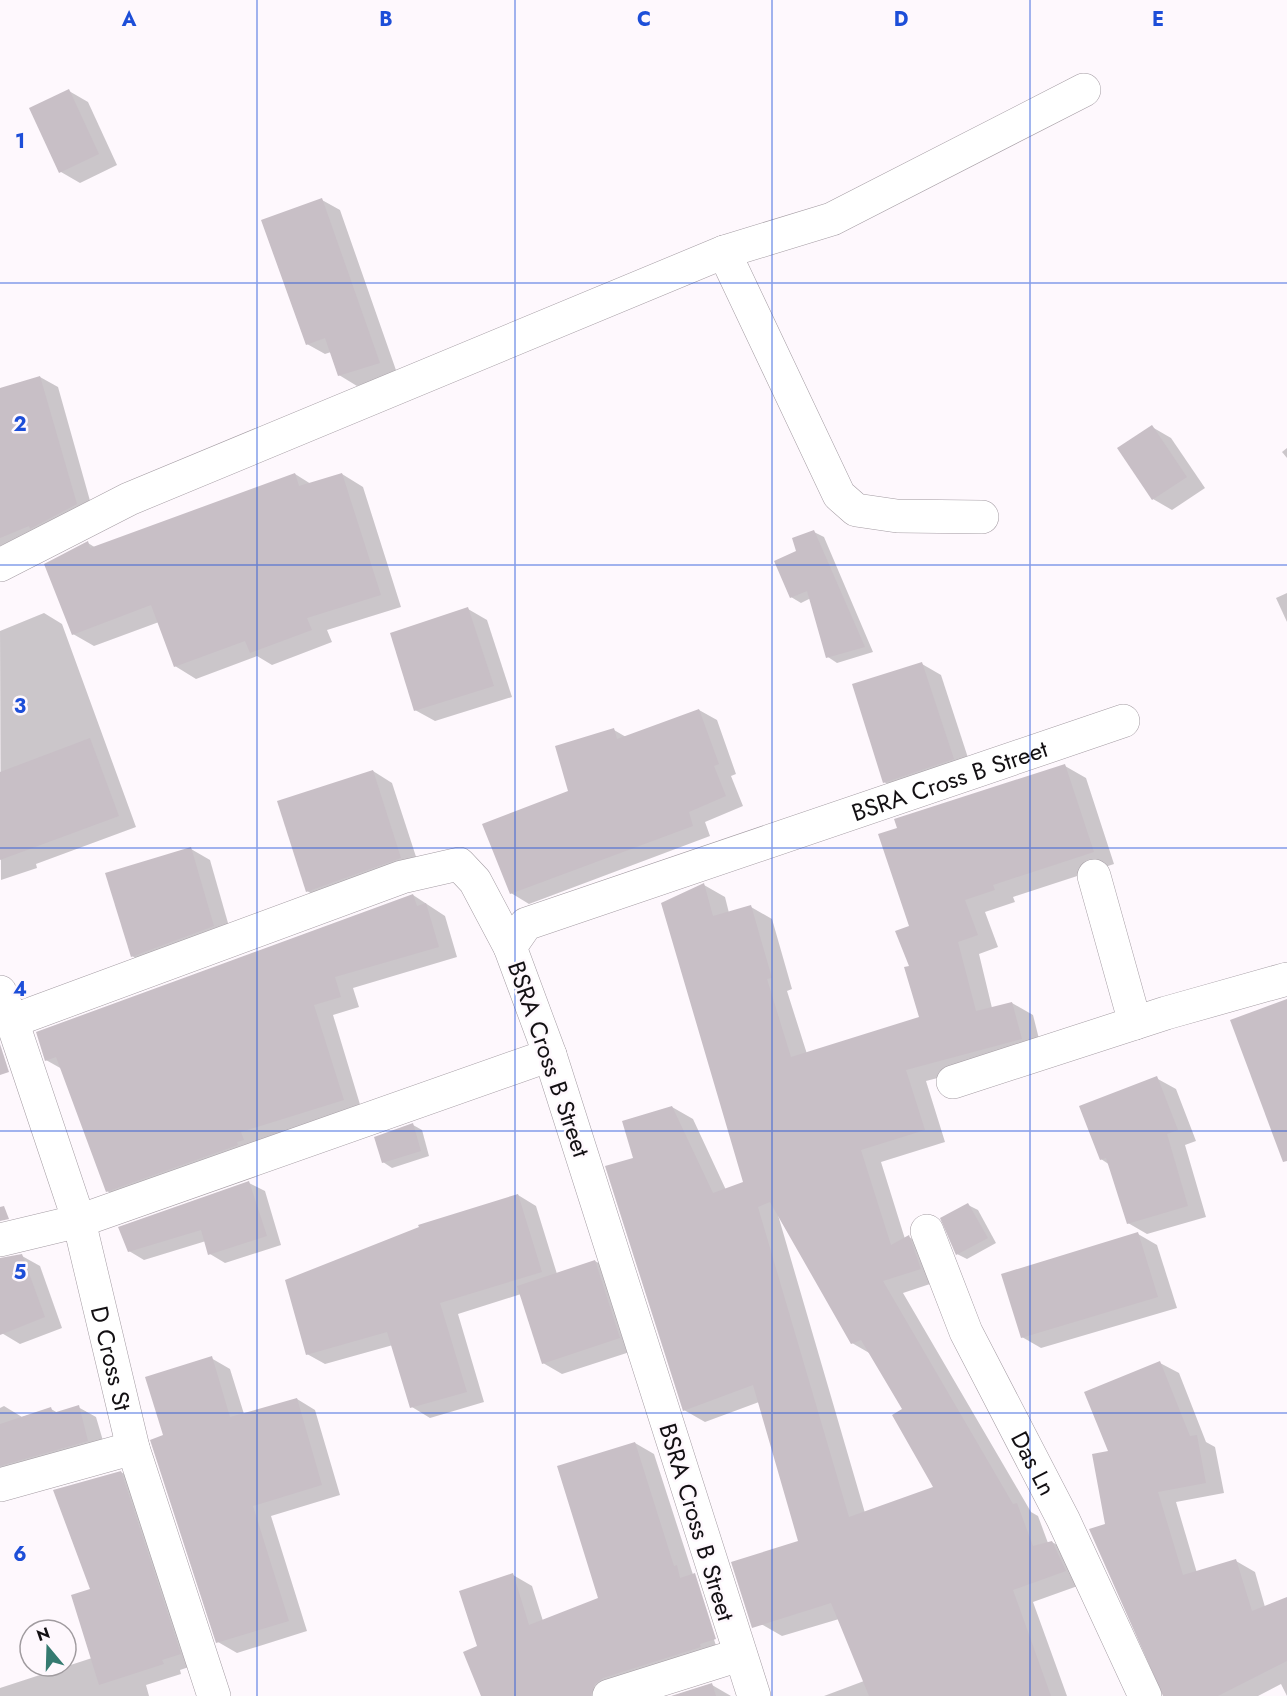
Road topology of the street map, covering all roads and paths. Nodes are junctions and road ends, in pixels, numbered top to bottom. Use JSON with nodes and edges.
{"nodes":[{"id":1,"x":1084,"y":90,"type":"dead end"},
{"id":2,"x":724,"y":252,"type":"junction"},
{"id":3,"x":982,"y":517,"type":"dead end"},
{"id":4,"x":0,"y":565,"type":"edge"},
{"id":5,"x":1123,"y":721,"type":"dead end"},
{"id":6,"x":1094,"y":876,"type":"dead end"},
{"id":7,"x":510,"y":947,"type":"junction"},
{"id":8,"x":1287,"y":979,"type":"edge"},
{"id":9,"x":6,"y":1006,"type":"edge"},
{"id":10,"x":1135,"y":1023,"type":"junction"},
{"id":11,"x":550,"y":1055,"type":"junction"},
{"id":12,"x":953,"y":1082,"type":"dead end"},
{"id":13,"x":79,"y":1221,"type":"junction"},
{"id":14,"x":927,"y":1231,"type":"dead end"},
{"id":15,"x":0,"y":1240,"type":"edge"},
{"id":16,"x":133,"y":1448,"type":"junction"},
{"id":17,"x":0,"y":1485,"type":"edge"},
{"id":18,"x":739,"y":1655,"type":"junction"},
{"id":19,"x":214,"y":1696,"type":"edge"},
{"id":20,"x":609,"y":1696,"type":"edge"},
{"id":21,"x":754,"y":1696,"type":"edge"},
{"id":22,"x":1145,"y":1696,"type":"edge"}],
"edges":[{"from":1,"to":2,"type":"street"},
{"from":2,"to":3,"type":"street"},
{"from":2,"to":4,"type":"street"},
{"from":5,"to":7,"type":"street","name":"BSRA Cross B Street"},
{"from":6,"to":10,"type":"street"},
{"from":7,"to":9,"type":"street"},
{"from":7,"to":11,"type":"street","name":"BSRA Cross B Street"},
{"from":8,"to":10,"type":"street"},
{"from":9,"to":13,"type":"street","name":"D Cross St"},
{"from":10,"to":12,"type":"street"},
{"from":11,"to":13,"type":"street"},
{"from":11,"to":18,"type":"street","name":"BSRA Cross B Street"},
{"from":13,"to":15,"type":"street"},
{"from":13,"to":16,"type":"street","name":"D Cross St"},
{"from":14,"to":22,"type":"street","name":"Das Ln"},
{"from":16,"to":17,"type":"street"},
{"from":16,"to":19,"type":"street","name":"D Cross St"},
{"from":18,"to":20,"type":"street"},
{"from":18,"to":21,"type":"street","name":"BSRA Cross B Street"}]}
